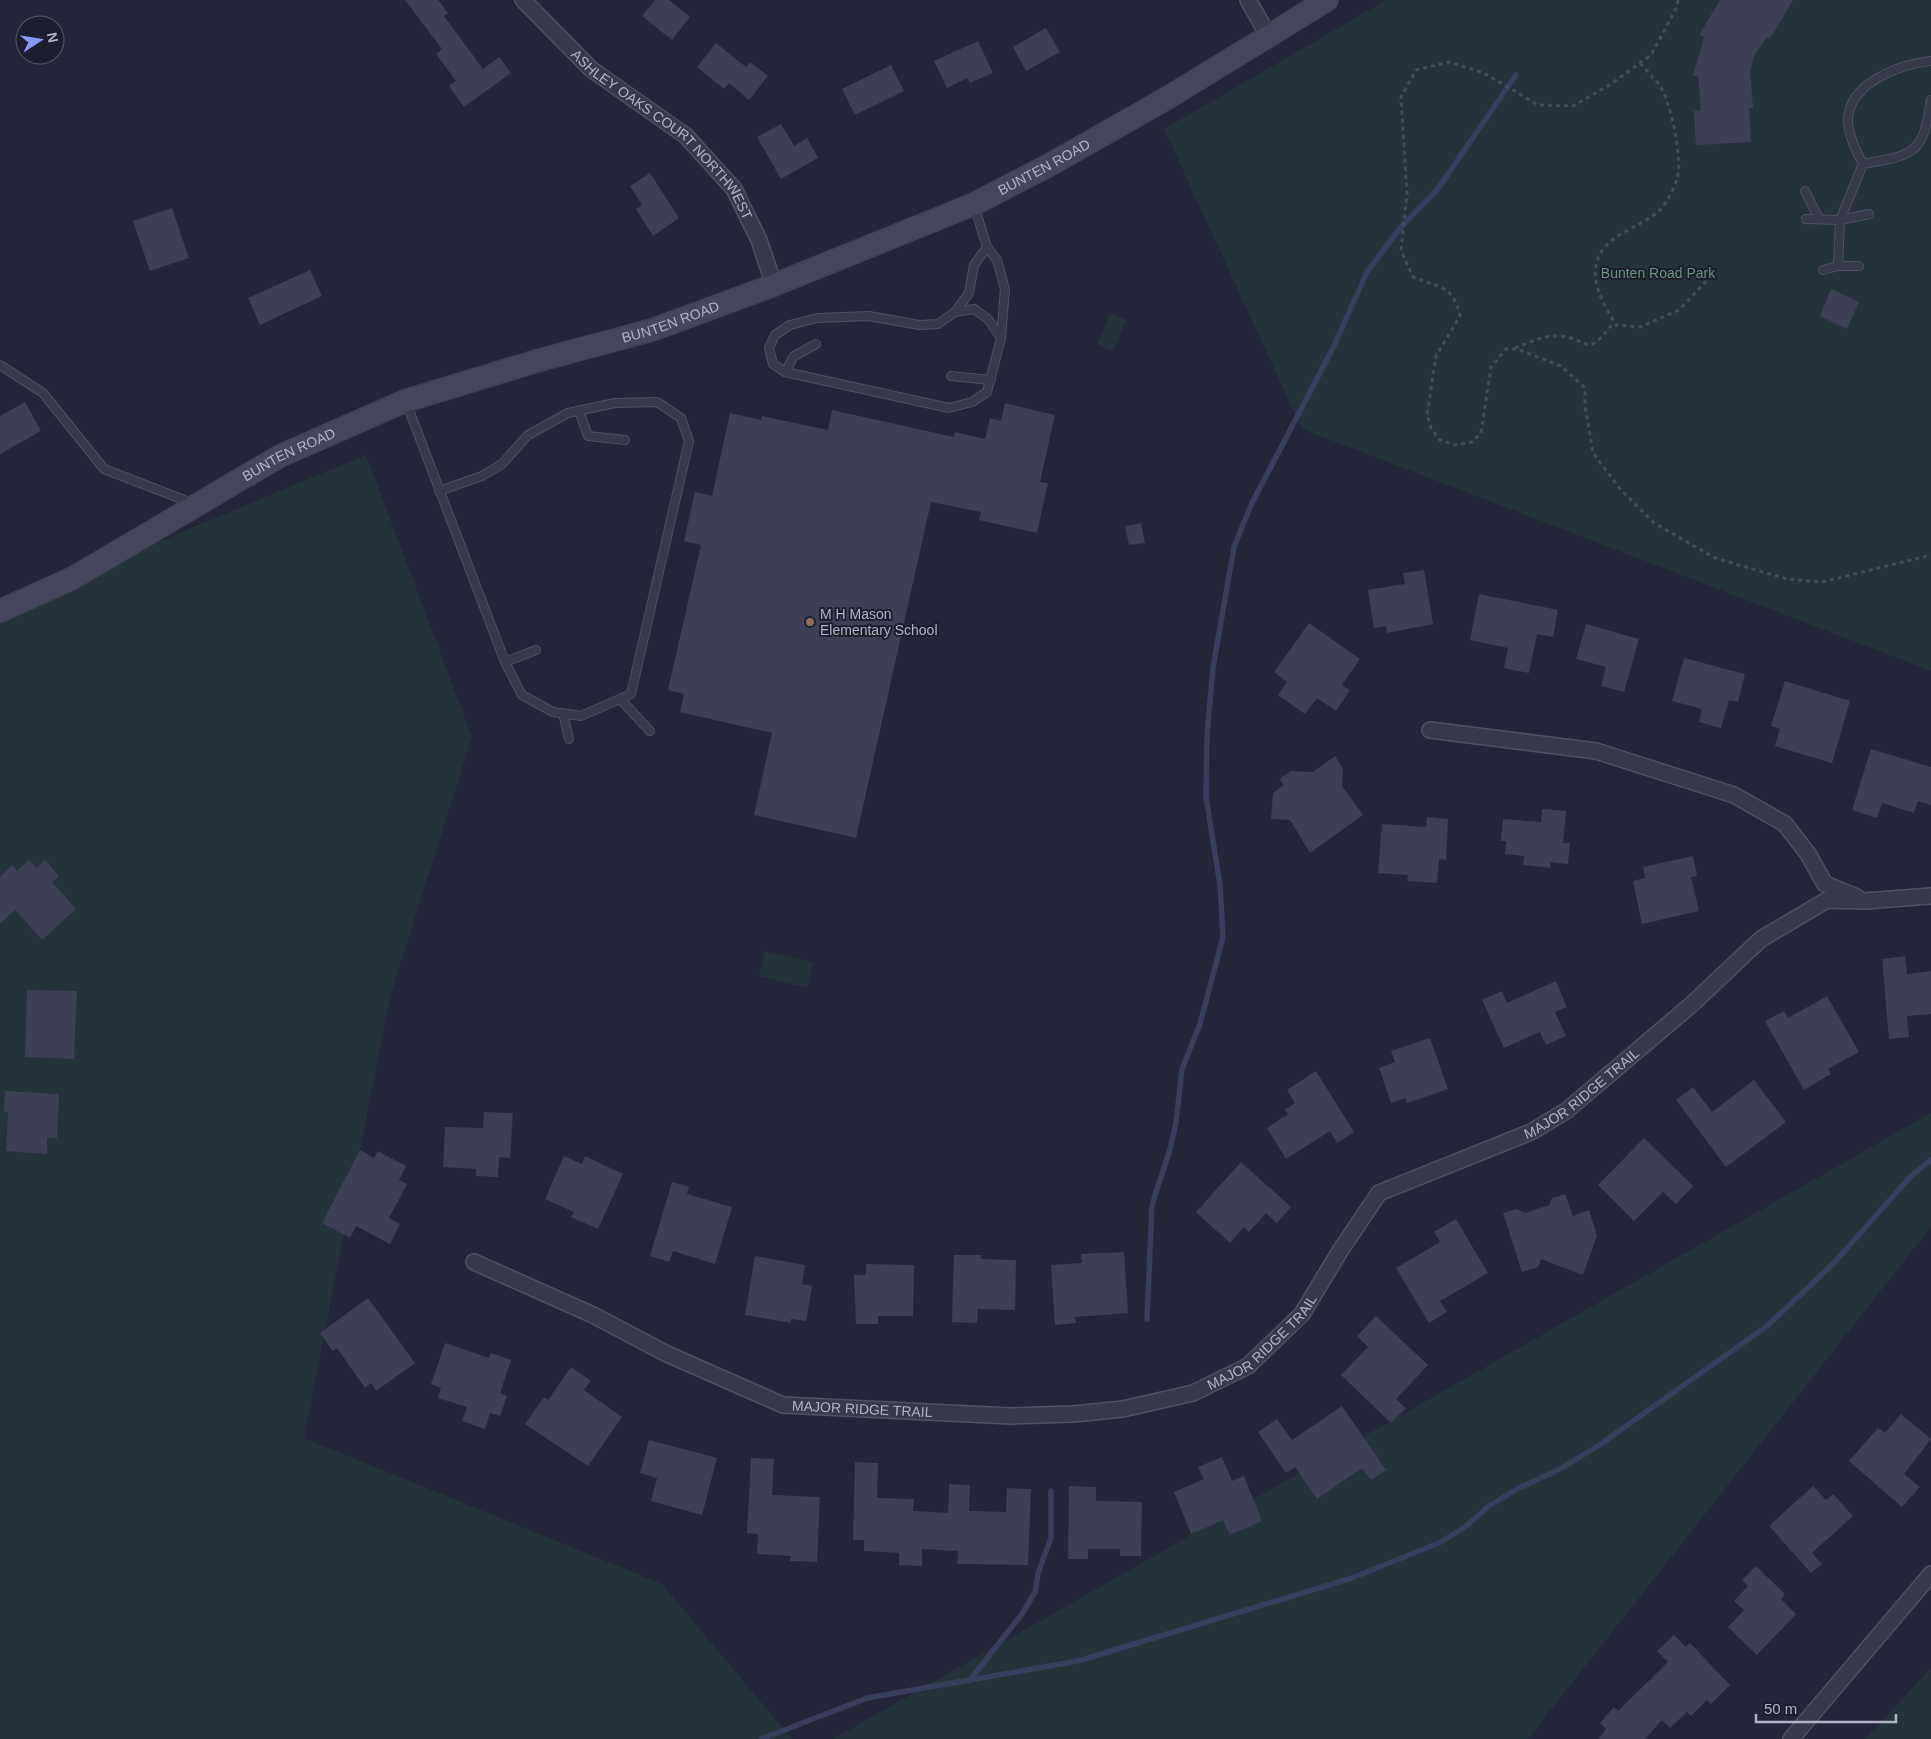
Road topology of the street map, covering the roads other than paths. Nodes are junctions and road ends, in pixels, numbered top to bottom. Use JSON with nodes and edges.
{"nodes":[{"id":1,"x":524,"y":0,"type":"edge"},
{"id":2,"x":1248,"y":0,"type":"edge"},
{"id":3,"x":1327,"y":0,"type":"edge"},
{"id":4,"x":1268,"y":35,"type":"junction"},
{"id":5,"x":1931,"y":61,"type":"edge"},
{"id":6,"x":1931,"y":100,"type":"edge"},
{"id":7,"x":1863,"y":164,"type":"junction"},
{"id":8,"x":1805,"y":191,"type":"dead end"},
{"id":9,"x":974,"y":204,"type":"junction"},
{"id":10,"x":1869,"y":214,"type":"dead end"},
{"id":11,"x":1819,"y":219,"type":"junction"},
{"id":12,"x":1806,"y":220,"type":"dead end"},
{"id":13,"x":1840,"y":220,"type":"junction"},
{"id":14,"x":987,"y":247,"type":"junction"},
{"id":15,"x":1838,"y":266,"type":"junction"},
{"id":16,"x":1859,"y":266,"type":"dead end"},
{"id":17,"x":1823,"y":270,"type":"dead end"},
{"id":18,"x":774,"y":285,"type":"junction"},
{"id":19,"x":955,"y":312,"type":"junction"},
{"id":20,"x":1001,"y":338,"type":"junction"},
{"id":21,"x":816,"y":344,"type":"dead end"},
{"id":22,"x":0,"y":365,"type":"edge"},
{"id":23,"x":785,"y":372,"type":"junction"},
{"id":24,"x":952,"y":376,"type":"dead end"},
{"id":25,"x":991,"y":380,"type":"junction"},
{"id":26,"x":406,"y":401,"type":"junction"},
{"id":27,"x":579,"y":411,"type":"junction"},
{"id":28,"x":625,"y":440,"type":"dead end"},
{"id":29,"x":439,"y":491,"type":"junction"},
{"id":30,"x":195,"y":505,"type":"junction"},
{"id":31,"x":0,"y":611,"type":"edge"},
{"id":32,"x":536,"y":650,"type":"dead end"},
{"id":33,"x":506,"y":662,"type":"junction"},
{"id":34,"x":620,"y":699,"type":"junction"},
{"id":35,"x":562,"y":713,"type":"junction"},
{"id":36,"x":1430,"y":730,"type":"dead end"},
{"id":37,"x":650,"y":731,"type":"dead end"},
{"id":38,"x":569,"y":740,"type":"dead end"},
{"id":39,"x":1931,"y":896,"type":"edge"},
{"id":40,"x":1865,"y":900,"type":"junction"},
{"id":41,"x":474,"y":1262,"type":"dead end"},
{"id":42,"x":1931,"y":1574,"type":"edge"},
{"id":43,"x":1791,"y":1739,"type":"edge"}],
"edges":[{"from":1,"to":18,"type":"street","name":"ASHLEY OAKS COURT NORTHWEST"},
{"from":2,"to":4,"type":"street"},
{"from":3,"to":4,"type":"street","name":"BUNTEN ROAD"},
{"from":4,"to":9,"type":"street","name":"BUNTEN ROAD"},
{"from":5,"to":7,"type":"lane"},
{"from":6,"to":7,"type":"lane"},
{"from":7,"to":13,"type":"lane"},
{"from":8,"to":11,"type":"lane"},
{"from":9,"to":14,"type":"lane"},
{"from":9,"to":18,"type":"street","name":"BUNTEN ROAD"},
{"from":10,"to":13,"type":"lane"},
{"from":11,"to":12,"type":"lane"},
{"from":11,"to":13,"type":"lane"},
{"from":13,"to":15,"type":"lane"},
{"from":14,"to":19,"type":"lane"},
{"from":14,"to":20,"type":"lane"},
{"from":15,"to":16,"type":"lane"},
{"from":15,"to":17,"type":"lane"},
{"from":18,"to":26,"type":"street","name":"BUNTEN ROAD"},
{"from":19,"to":20,"type":"lane"},
{"from":19,"to":23,"type":"lane"},
{"from":20,"to":25,"type":"lane"},
{"from":21,"to":23,"type":"lane"},
{"from":22,"to":30,"type":"lane"},
{"from":23,"to":25,"type":"lane"},
{"from":24,"to":25,"type":"lane"},
{"from":26,"to":29,"type":"lane"},
{"from":26,"to":30,"type":"street","name":"BUNTEN ROAD"},
{"from":27,"to":28,"type":"lane"},
{"from":27,"to":29,"type":"lane"},
{"from":27,"to":34,"type":"lane"},
{"from":29,"to":33,"type":"lane"},
{"from":30,"to":31,"type":"street","name":"BUNTEN ROAD"},
{"from":32,"to":33,"type":"lane"},
{"from":33,"to":35,"type":"lane"},
{"from":34,"to":35,"type":"lane"},
{"from":34,"to":37,"type":"lane"},
{"from":35,"to":38,"type":"lane"},
{"from":36,"to":40,"type":"street"},
{"from":39,"to":40,"type":"street","name":"MAJOR RIDGE TRAIL"},
{"from":40,"to":41,"type":"street","name":"MAJOR RIDGE TRAIL"},
{"from":42,"to":43,"type":"street"}]}
